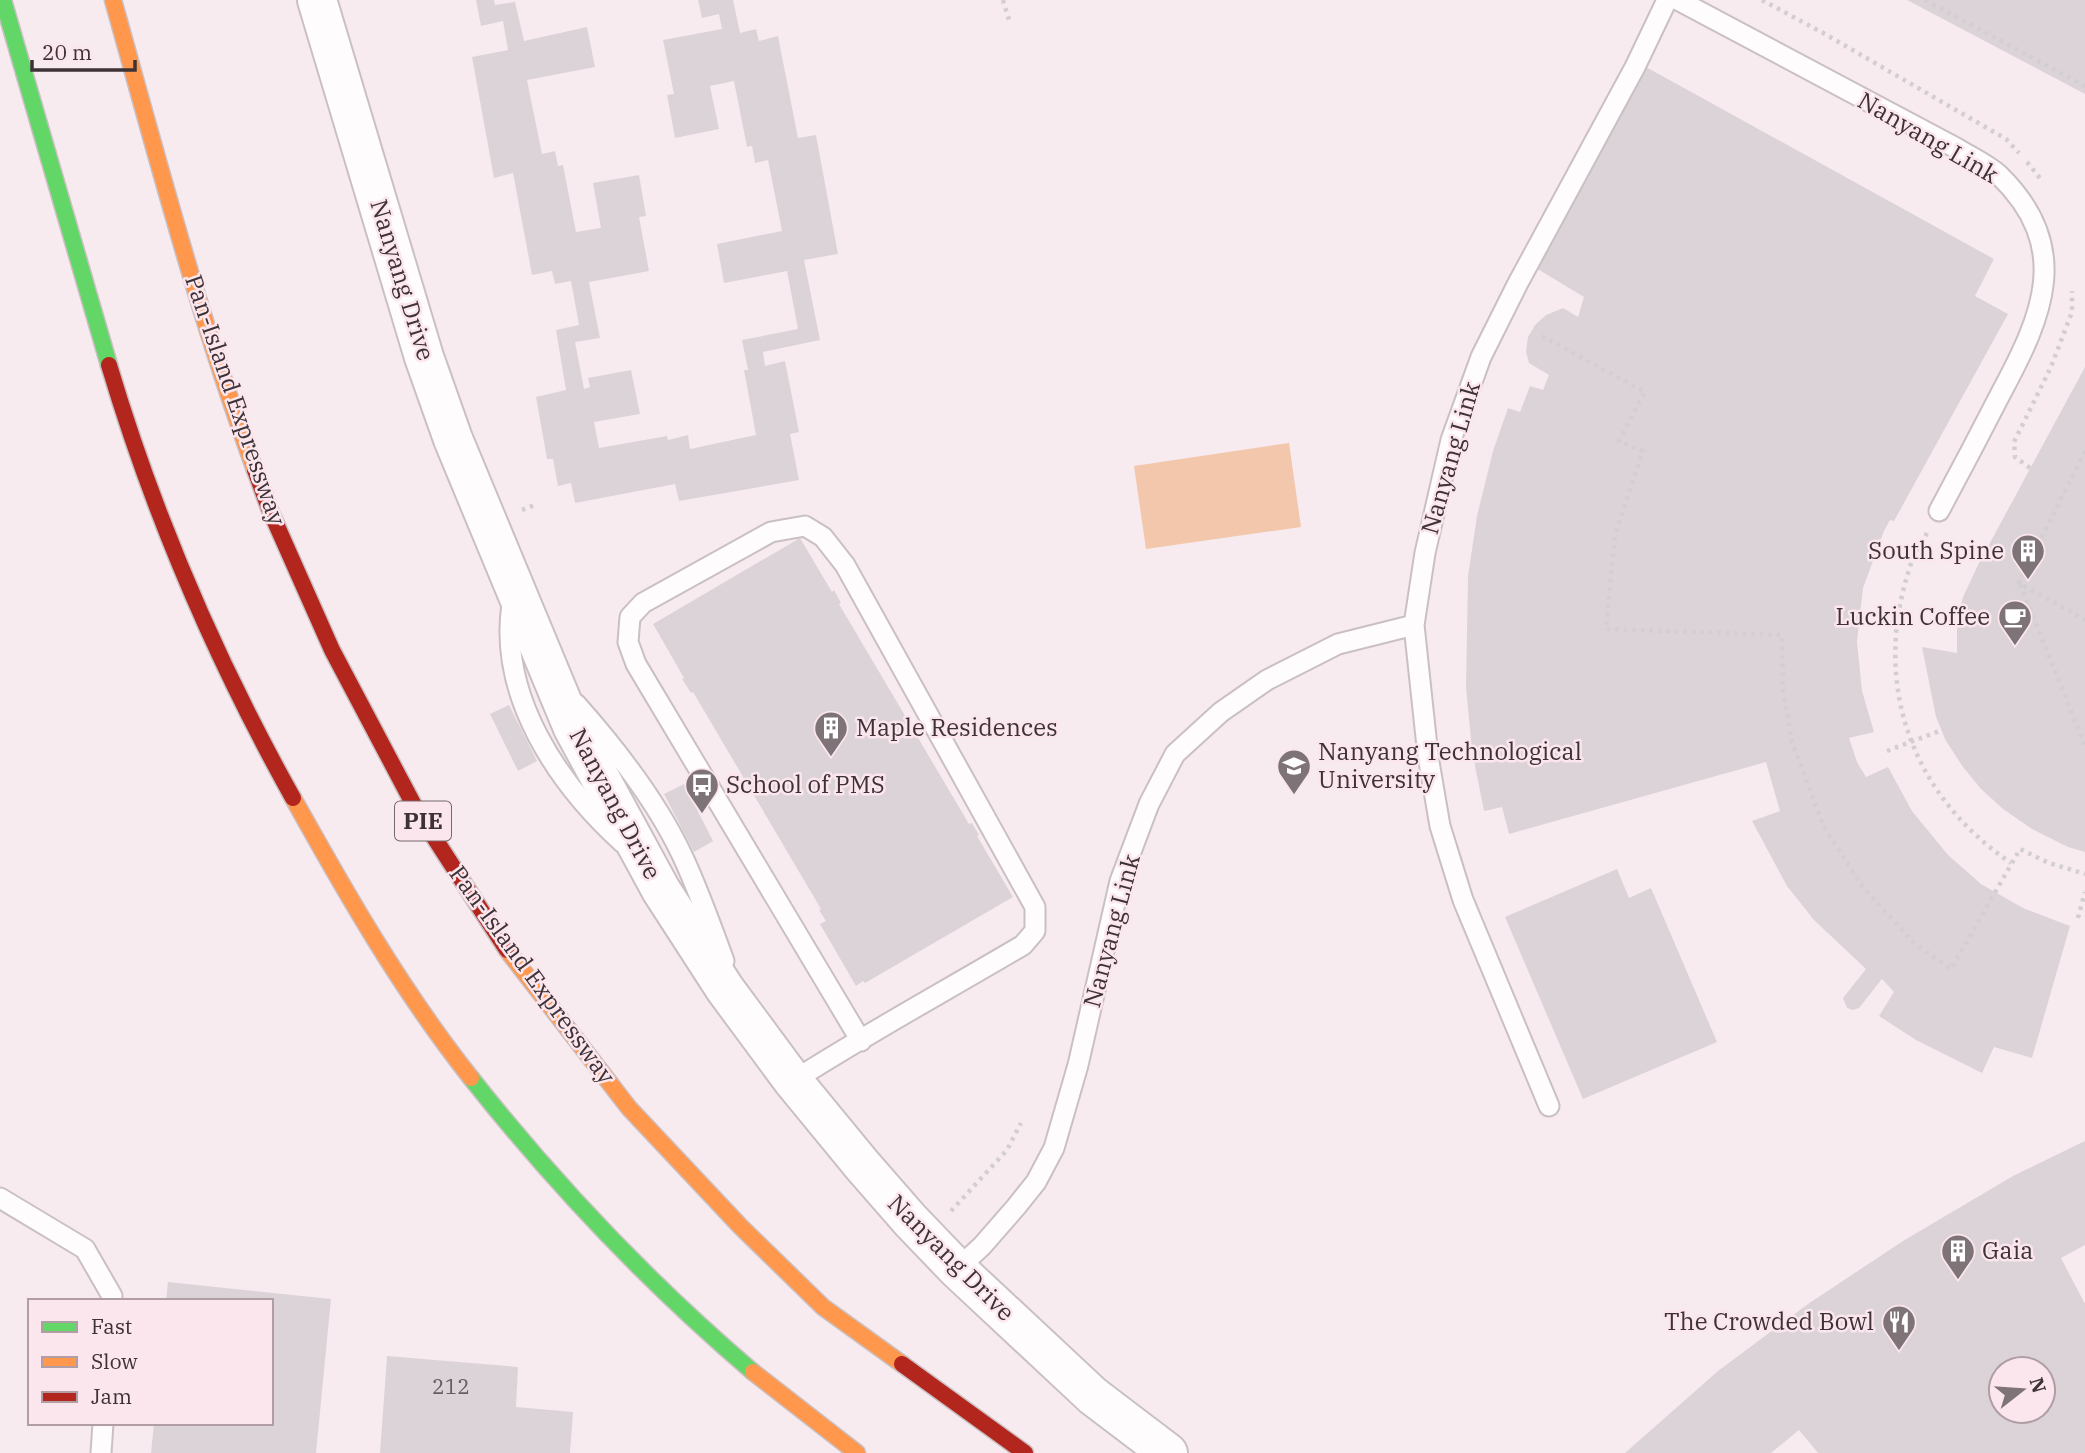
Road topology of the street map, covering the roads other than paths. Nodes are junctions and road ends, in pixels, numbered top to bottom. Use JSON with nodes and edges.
{"nodes":[{"id":1,"x":4,"y":0,"type":"edge"},
{"id":2,"x":113,"y":0,"type":"edge"},
{"id":3,"x":317,"y":0,"type":"edge"},
{"id":4,"x":1667,"y":0,"type":"edge"},
{"id":5,"x":1678,"y":0,"type":"edge"},
{"id":6,"x":1939,"y":511,"type":"road end"},
{"id":7,"x":515,"y":586,"type":"junction"},
{"id":8,"x":1414,"y":625,"type":"junction"},
{"id":9,"x":554,"y":680,"type":"junction"},
{"id":10,"x":645,"y":862,"type":"junction"},
{"id":11,"x":738,"y":1006,"type":"junction"},
{"id":12,"x":861,"y":1041,"type":"junction"},
{"id":13,"x":793,"y":1081,"type":"junction"},
{"id":14,"x":1549,"y":1106,"type":"dead end"},
{"id":15,"x":0,"y":1198,"type":"edge"},
{"id":16,"x":957,"y":1269,"type":"junction"},
{"id":17,"x":111,"y":1299,"type":"edge"},
{"id":18,"x":103,"y":1425,"type":"edge"},
{"id":19,"x":101,"y":1453,"type":"edge"},
{"id":20,"x":857,"y":1453,"type":"edge"},
{"id":21,"x":1025,"y":1453,"type":"edge"},
{"id":22,"x":1168,"y":1453,"type":"edge"}],
"edges":[{"from":1,"to":20,"type":"highway"},
{"from":2,"to":21,"type":"highway","name":"Pan-Island Expressway","number":"PIE"},
{"from":3,"to":7,"type":"street","name":"Nanyang Drive"},
{"from":4,"to":8,"type":"lane","name":"Nanyang Link"},
{"from":5,"to":6,"type":"lane","name":"Nanyang Link"},
{"from":7,"to":9,"type":"street","name":"Nanyang Drive"},
{"from":7,"to":10,"type":"lane"},
{"from":8,"to":14,"type":"lane","name":"Nanyang Link"},
{"from":8,"to":16,"type":"lane","name":"Nanyang Link"},
{"from":9,"to":10,"type":"street","name":"Nanyang Drive"},
{"from":9,"to":11,"type":"lane"},
{"from":10,"to":11,"type":"street","name":"Nanyang Drive"},
{"from":11,"to":13,"type":"street","name":"Nanyang Drive"},
{"from":12,"to":12,"type":"lane"},
{"from":12,"to":13,"type":"lane"},
{"from":13,"to":16,"type":"street","name":"Nanyang Drive"},
{"from":15,"to":17,"type":"lane"},
{"from":16,"to":22,"type":"street","name":"Nanyang Drive"},
{"from":18,"to":19,"type":"lane"}]}
